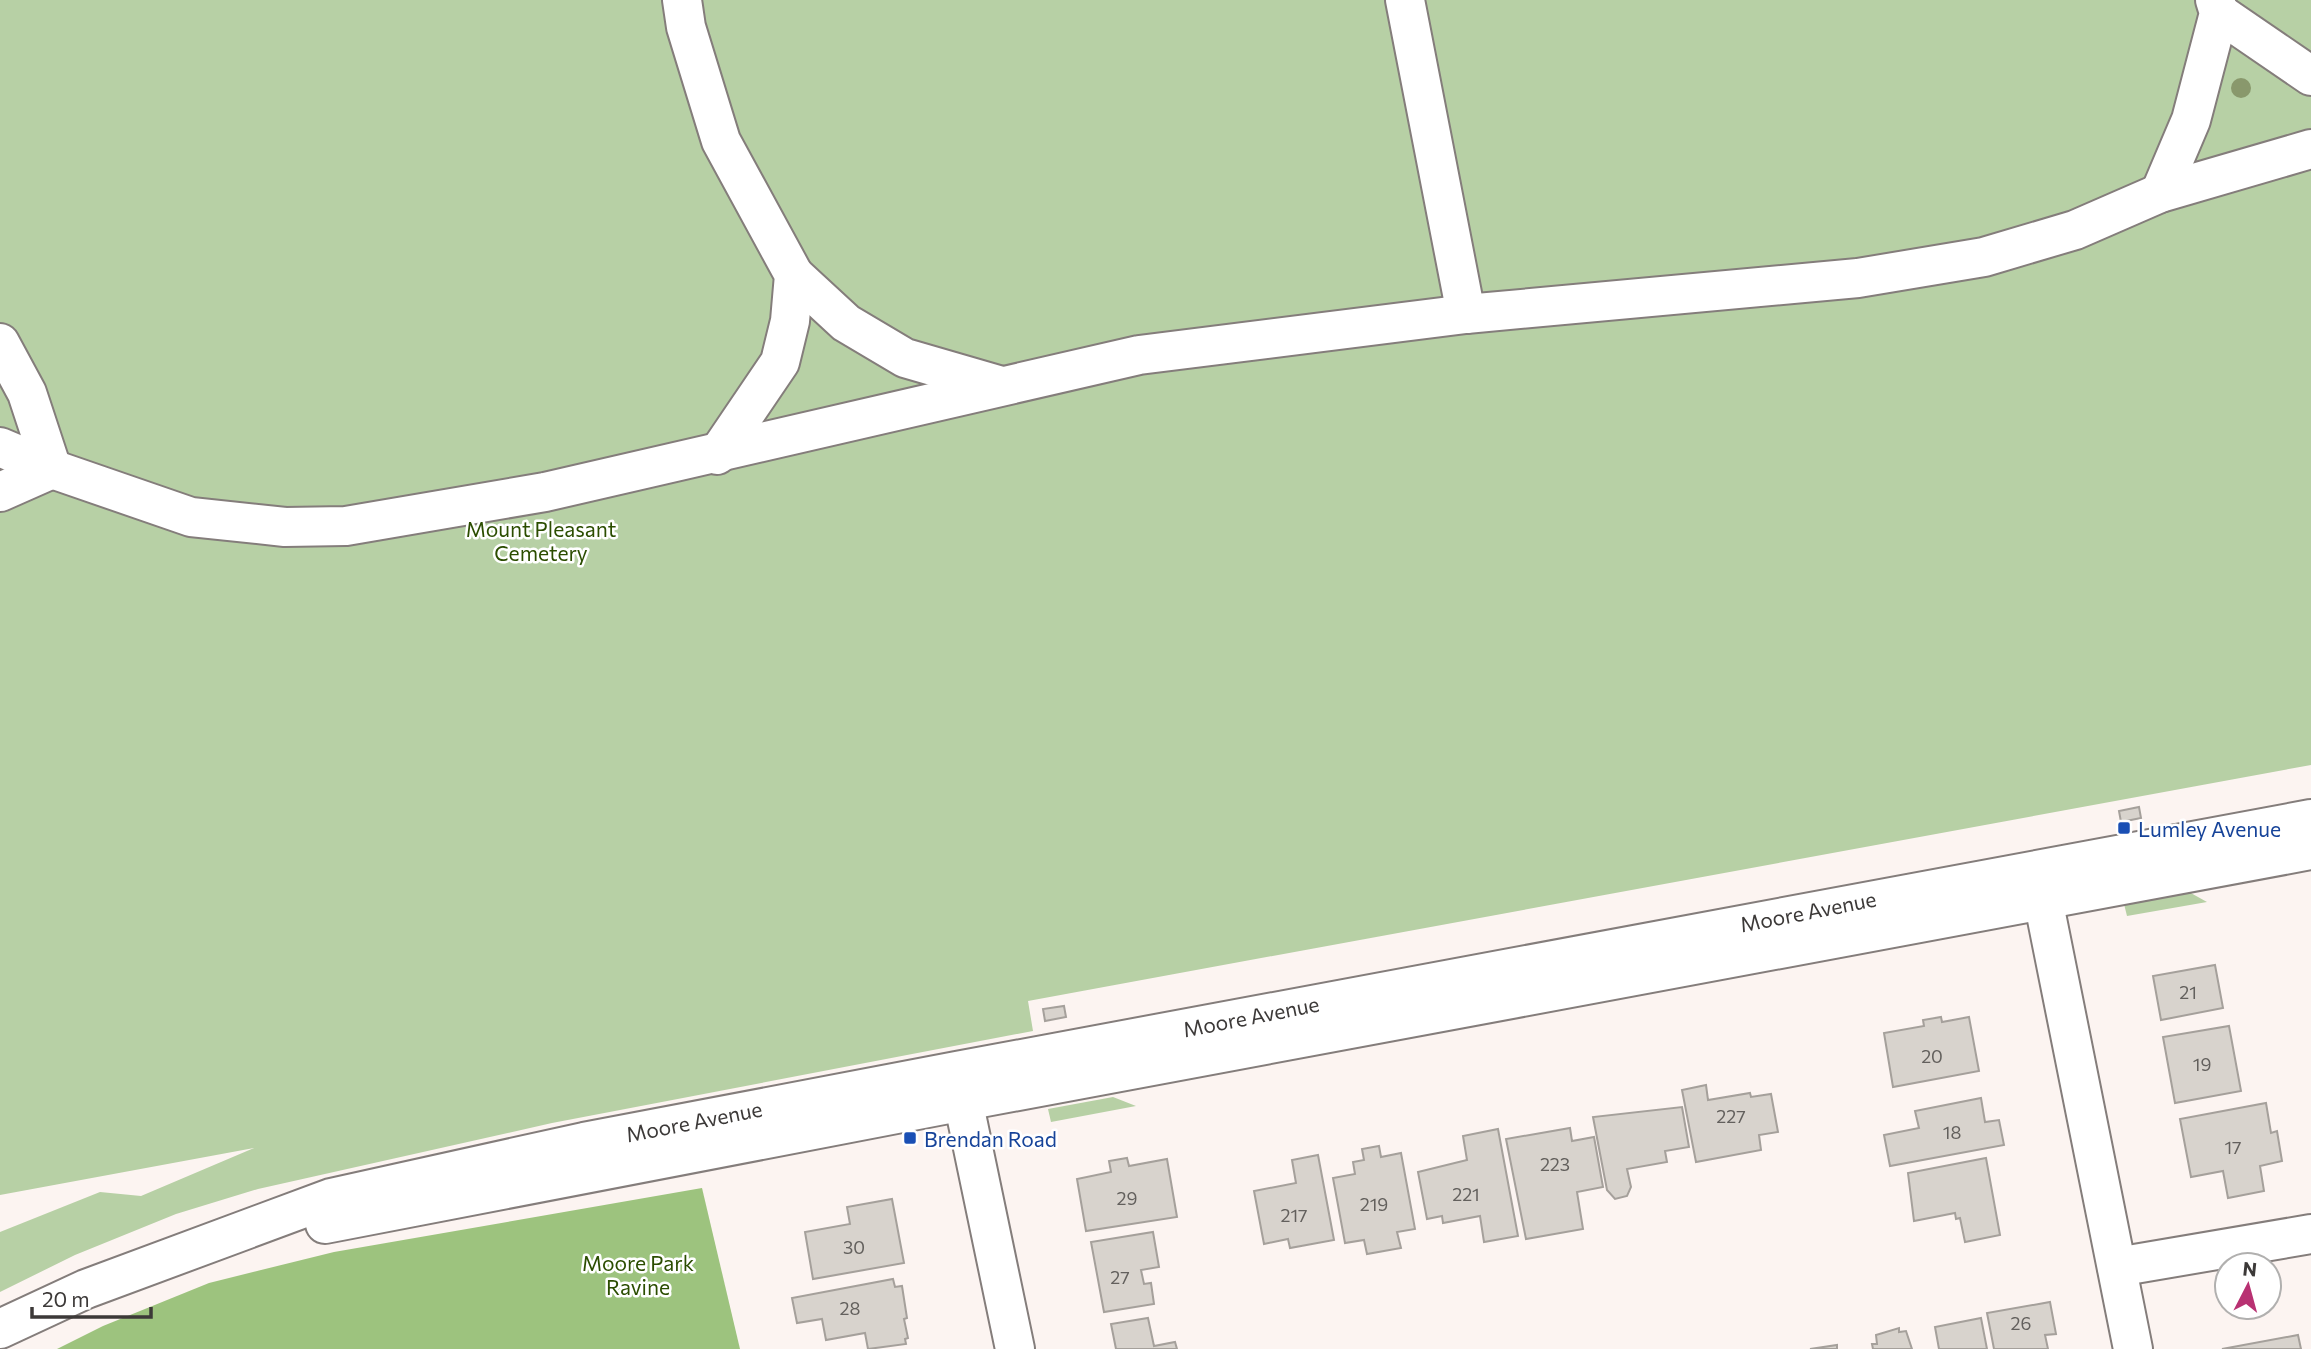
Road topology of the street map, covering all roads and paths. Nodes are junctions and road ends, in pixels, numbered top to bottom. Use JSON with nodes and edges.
{"nodes":[{"id":1,"x":682,"y":0,"type":"edge"},
{"id":2,"x":1405,"y":0,"type":"edge"},
{"id":3,"x":2217,"y":7,"type":"edge"},
{"id":4,"x":2311,"y":76,"type":"edge"},
{"id":5,"x":2311,"y":149,"type":"edge"},
{"id":6,"x":2160,"y":193,"type":"junction"},
{"id":7,"x":794,"y":275,"type":"junction"},
{"id":8,"x":1466,"y":314,"type":"junction"},
{"id":9,"x":0,"y":343,"type":"edge"},
{"id":10,"x":998,"y":385,"type":"junction"},
{"id":11,"x":0,"y":447,"type":"edge"},
{"id":12,"x":717,"y":454,"type":"junction"},
{"id":13,"x":52,"y":469,"type":"junction"},
{"id":14,"x":0,"y":492,"type":"edge"},
{"id":15,"x":2311,"y":819,"type":"edge"},
{"id":16,"x":2311,"y":850,"type":"edge"},
{"id":17,"x":2039,"y":883,"type":"junction"},
{"id":18,"x":960,"y":1086,"type":"junction"},
{"id":19,"x":2311,"y":1234,"type":"edge"},
{"id":20,"x":2117,"y":1267,"type":"junction"},
{"id":21,"x":0,"y":1329,"type":"edge"},
{"id":22,"x":1015,"y":1349,"type":"edge"},
{"id":23,"x":2133,"y":1349,"type":"edge"}],
"edges":[{"from":1,"to":7,"type":"street"},
{"from":2,"to":8,"type":"street"},
{"from":3,"to":4,"type":"street"},
{"from":3,"to":6,"type":"street"},
{"from":5,"to":6,"type":"street"},
{"from":6,"to":8,"type":"street"},
{"from":7,"to":10,"type":"street"},
{"from":7,"to":12,"type":"street"},
{"from":8,"to":10,"type":"street"},
{"from":9,"to":13,"type":"street"},
{"from":10,"to":12,"type":"street"},
{"from":11,"to":13,"type":"street"},
{"from":12,"to":13,"type":"street"},
{"from":13,"to":14,"type":"street"},
{"from":15,"to":17,"type":"street","name":"Moore Avenue"},
{"from":16,"to":17,"type":"street","name":"Moore Avenue"},
{"from":17,"to":18,"type":"street","name":"Moore Avenue"},
{"from":17,"to":20,"type":"street"},
{"from":18,"to":21,"type":"street","name":"Moore Avenue"},
{"from":18,"to":22,"type":"street"},
{"from":19,"to":20,"type":"street"},
{"from":20,"to":23,"type":"street"}]}
